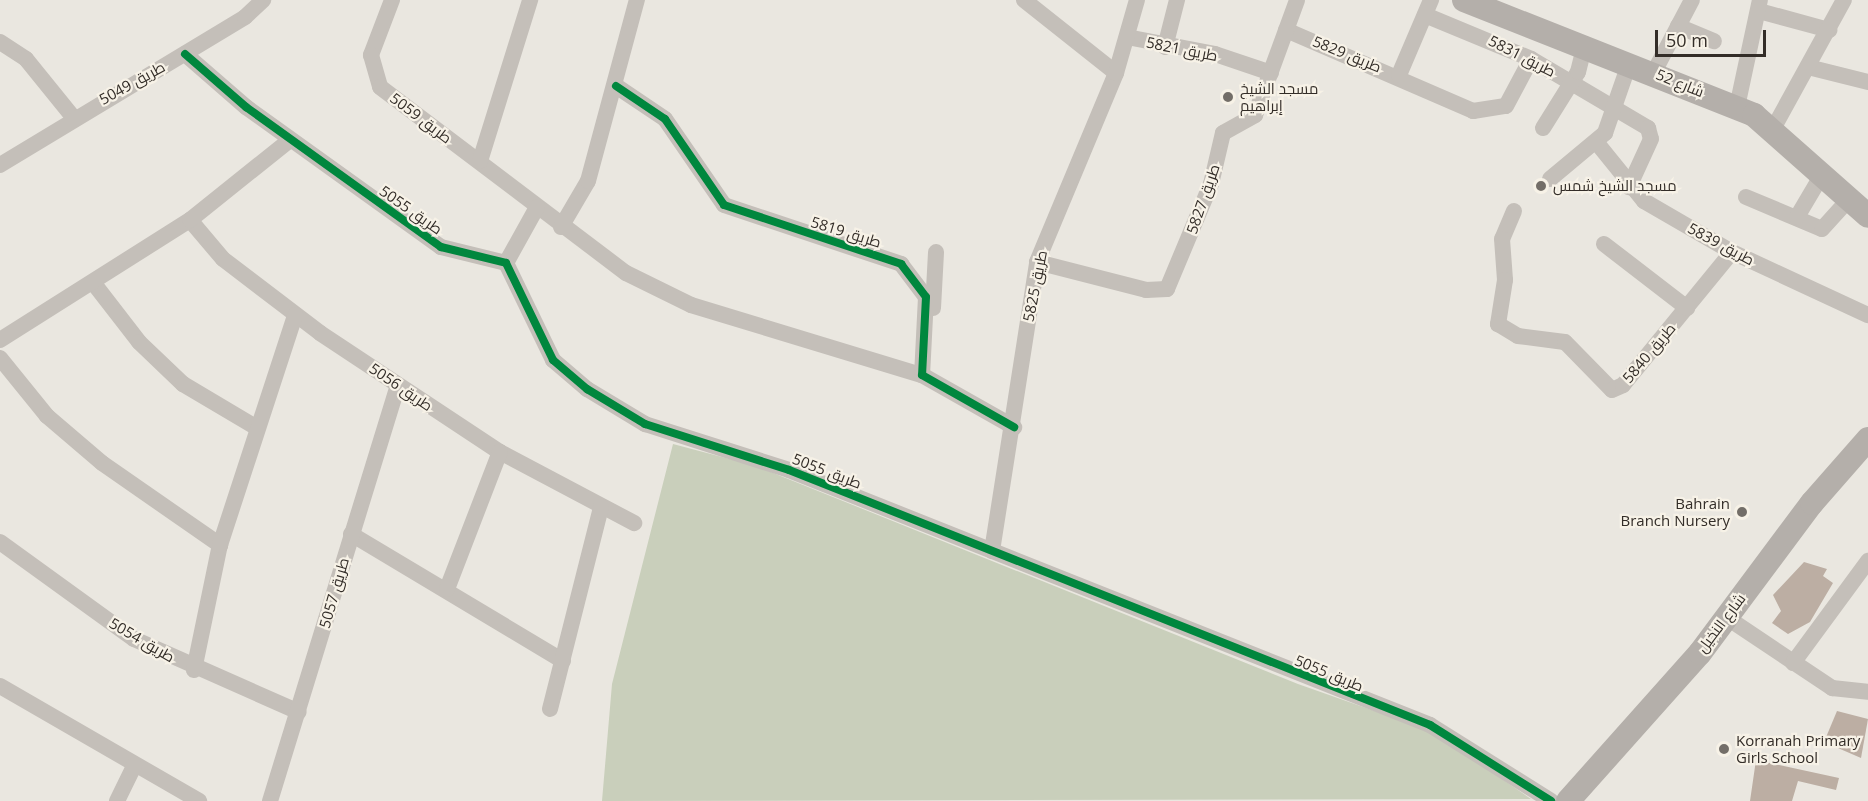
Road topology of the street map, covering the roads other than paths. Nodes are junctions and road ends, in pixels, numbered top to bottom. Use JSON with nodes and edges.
{"nodes":[{"id":1,"x":263,"y":0,"type":"edge"},
{"id":2,"x":392,"y":0,"type":"edge"},
{"id":3,"x":530,"y":0,"type":"edge"},
{"id":4,"x":637,"y":0,"type":"edge"},
{"id":5,"x":1024,"y":0,"type":"edge"},
{"id":6,"x":1137,"y":0,"type":"edge"},
{"id":7,"x":1177,"y":0,"type":"edge"},
{"id":8,"x":1297,"y":0,"type":"edge"},
{"id":9,"x":1464,"y":0,"type":"edge"},
{"id":10,"x":1692,"y":0,"type":"edge"},
{"id":11,"x":1844,"y":0,"type":"edge"},
{"id":12,"x":1759,"y":6,"type":"edge"},
{"id":13,"x":1428,"y":8,"type":"edge"},
{"id":14,"x":1678,"y":26,"type":"junction"},
{"id":15,"x":1286,"y":30,"type":"junction"},
{"id":16,"x":1829,"y":30,"type":"junction"},
{"id":17,"x":1127,"y":37,"type":"junction"},
{"id":18,"x":1714,"y":41,"type":"dead end"},
{"id":19,"x":0,"y":42,"type":"edge"},
{"id":20,"x":1165,"y":47,"type":"junction"},
{"id":21,"x":1584,"y":48,"type":"junction"},
{"id":22,"x":185,"y":54,"type":"junction"},
{"id":23,"x":1531,"y":59,"type":"junction"},
{"id":24,"x":1629,"y":64,"type":"junction"},
{"id":25,"x":1808,"y":67,"type":"junction"},
{"id":26,"x":1654,"y":72,"type":"junction"},
{"id":27,"x":1116,"y":73,"type":"junction"},
{"id":28,"x":1271,"y":73,"type":"junction"},
{"id":29,"x":1399,"y":75,"type":"junction"},
{"id":30,"x":1868,"y":82,"type":"edge"},
{"id":31,"x":1572,"y":83,"type":"junction"},
{"id":32,"x":616,"y":86,"type":"junction"},
{"id":33,"x":1737,"y":107,"type":"junction"},
{"id":34,"x":1613,"y":108,"type":"junction"},
{"id":35,"x":73,"y":117,"type":"junction"},
{"id":36,"x":1544,"y":128,"type":"dead end"},
{"id":37,"x":1773,"y":129,"type":"junction"},
{"id":38,"x":290,"y":140,"type":"junction"},
{"id":39,"x":1597,"y":143,"type":"junction"},
{"id":40,"x":480,"y":161,"type":"junction"},
{"id":41,"x":0,"y":165,"type":"edge"},
{"id":42,"x":1823,"y":173,"type":"junction"},
{"id":43,"x":1550,"y":179,"type":"dead end"},
{"id":44,"x":1629,"y":187,"type":"junction"},
{"id":45,"x":1746,"y":197,"type":"dead end"},
{"id":46,"x":1850,"y":198,"type":"junction"},
{"id":47,"x":537,"y":207,"type":"junction"},
{"id":48,"x":1514,"y":211,"type":"dead end"},
{"id":49,"x":1868,"y":216,"type":"edge"},
{"id":50,"x":1797,"y":217,"type":"junction"},
{"id":51,"x":190,"y":220,"type":"junction"},
{"id":52,"x":561,"y":227,"type":"junction"},
{"id":53,"x":1604,"y":244,"type":"dead end"},
{"id":54,"x":936,"y":252,"type":"dead end"},
{"id":55,"x":1732,"y":252,"type":"junction"},
{"id":56,"x":1037,"y":262,"type":"junction"},
{"id":57,"x":506,"y":263,"type":"junction"},
{"id":58,"x":95,"y":285,"type":"junction"},
{"id":59,"x":1687,"y":308,"type":"junction"},
{"id":60,"x":295,"y":315,"type":"junction"},
{"id":61,"x":1868,"y":315,"type":"edge"},
{"id":62,"x":0,"y":340,"type":"edge"},
{"id":63,"x":0,"y":358,"type":"edge"},
{"id":64,"x":926,"y":377,"type":"junction"},
{"id":65,"x":398,"y":385,"type":"junction"},
{"id":66,"x":1014,"y":427,"type":"junction"},
{"id":67,"x":257,"y":428,"type":"junction"},
{"id":68,"x":1868,"y":439,"type":"edge"},
{"id":69,"x":500,"y":452,"type":"junction"},
{"id":70,"x":601,"y":507,"type":"junction"},
{"id":71,"x":634,"y":523,"type":"dead end"},
{"id":72,"x":351,"y":534,"type":"junction"},
{"id":73,"x":0,"y":542,"type":"edge"},
{"id":74,"x":220,"y":545,"type":"junction"},
{"id":75,"x":992,"y":551,"type":"junction"},
{"id":76,"x":1868,"y":561,"type":"edge"},
{"id":77,"x":447,"y":589,"type":"junction"},
{"id":78,"x":1726,"y":617,"type":"junction"},
{"id":79,"x":563,"y":661,"type":"junction"},
{"id":80,"x":1793,"y":663,"type":"junction"},
{"id":81,"x":194,"y":670,"type":"junction"},
{"id":82,"x":0,"y":686,"type":"edge"},
{"id":83,"x":1868,"y":692,"type":"edge"},
{"id":84,"x":550,"y":709,"type":"dead end"},
{"id":85,"x":298,"y":712,"type":"junction"},
{"id":86,"x":134,"y":766,"type":"junction"},
{"id":87,"x":117,"y":801,"type":"edge"},
{"id":88,"x":199,"y":801,"type":"edge"},
{"id":89,"x":270,"y":801,"type":"edge"},
{"id":90,"x":1551,"y":801,"type":"edge"},
{"id":91,"x":1568,"y":801,"type":"edge"}],
"edges":[{"from":1,"to":22,"type":"street","name":"طريق 5049"},
{"from":2,"to":40,"type":"street","name":"طريق 5059"},
{"from":3,"to":40,"type":"street"},
{"from":4,"to":32,"type":"street"},
{"from":5,"to":27,"type":"street"},
{"from":6,"to":17,"type":"street","name":"طريق 5825"},
{"from":7,"to":20,"type":"street"},
{"from":8,"to":15,"type":"street","name":"طريق 5827"},
{"from":9,"to":21,"type":"street","name":"شارع 52"},
{"from":10,"to":14,"type":"street"},
{"from":11,"to":16,"type":"street"},
{"from":12,"to":16,"type":"street"},
{"from":12,"to":33,"type":"street"},
{"from":13,"to":23,"type":"street","name":"طريق 5831"},
{"from":13,"to":29,"type":"street","name":"طريق 5829"},
{"from":14,"to":18,"type":"street"},
{"from":14,"to":26,"type":"street"},
{"from":15,"to":28,"type":"street","name":"طريق 5827"},
{"from":15,"to":29,"type":"street","name":"طريق 5829"},
{"from":16,"to":25,"type":"street"},
{"from":17,"to":20,"type":"street","name":"طريق 5821"},
{"from":17,"to":27,"type":"street","name":"طريق 5825"},
{"from":19,"to":35,"type":"street"},
{"from":20,"to":28,"type":"street","name":"طريق 5821"},
{"from":21,"to":24,"type":"street","name":"شارع 52"},
{"from":21,"to":31,"type":"street"},
{"from":22,"to":35,"type":"street","name":"طريق 5049"},
{"from":22,"to":38,"type":"street","name":"طريق 5055"},
{"from":23,"to":29,"type":"street"},
{"from":23,"to":31,"type":"street","name":"طريق 5831"},
{"from":24,"to":26,"type":"street","name":"شارع 52"},
{"from":24,"to":34,"type":"street"},
{"from":25,"to":30,"type":"street"},
{"from":25,"to":37,"type":"street"},
{"from":26,"to":33,"type":"street","name":"شارع 52"},
{"from":27,"to":56,"type":"street","name":"طريق 5825"},
{"from":28,"to":56,"type":"street","name":"طريق 5827"},
{"from":31,"to":34,"type":"street","name":"طريق 5831"},
{"from":31,"to":36,"type":"street"},
{"from":32,"to":52,"type":"street"},
{"from":32,"to":64,"type":"street","name":"طريق 5819"},
{"from":33,"to":37,"type":"street","name":"شارع 52"},
{"from":34,"to":39,"type":"street"},
{"from":34,"to":44,"type":"street","name":"طريق 5831"},
{"from":35,"to":41,"type":"street","name":"طريق 5049"},
{"from":37,"to":42,"type":"street","name":"شارع 52"},
{"from":38,"to":51,"type":"street"},
{"from":38,"to":57,"type":"street","name":"طريق 5055"},
{"from":39,"to":43,"type":"street"},
{"from":39,"to":44,"type":"street","name":"طريق 5839"},
{"from":40,"to":47,"type":"street","name":"طريق 5059"},
{"from":42,"to":46,"type":"street","name":"شارع 52"},
{"from":42,"to":50,"type":"street"},
{"from":44,"to":55,"type":"street","name":"طريق 5839"},
{"from":45,"to":50,"type":"street"},
{"from":46,"to":49,"type":"street","name":"شارع 52"},
{"from":46,"to":50,"type":"street"},
{"from":47,"to":52,"type":"street","name":"طريق 5059"},
{"from":47,"to":57,"type":"street"},
{"from":48,"to":59,"type":"street","name":"طريق 5840"},
{"from":51,"to":58,"type":"street"},
{"from":51,"to":60,"type":"street","name":"طريق 5056"},
{"from":52,"to":64,"type":"street","name":"طريق 5059"},
{"from":53,"to":59,"type":"street","name":"طريق 5840"},
{"from":54,"to":64,"type":"street"},
{"from":55,"to":59,"type":"street","name":"طريق 5840"},
{"from":55,"to":61,"type":"street","name":"طريق 5839"},
{"from":56,"to":66,"type":"street","name":"طريق 5825"},
{"from":57,"to":75,"type":"street","name":"طريق 5055"},
{"from":58,"to":62,"type":"street"},
{"from":58,"to":67,"type":"street"},
{"from":60,"to":65,"type":"street","name":"طريق 5056"},
{"from":60,"to":67,"type":"street"},
{"from":63,"to":74,"type":"street"},
{"from":64,"to":66,"type":"street"},
{"from":65,"to":69,"type":"street","name":"طريق 5056"},
{"from":65,"to":72,"type":"street","name":"طريق 5057"},
{"from":66,"to":75,"type":"street","name":"طريق 5825"},
{"from":67,"to":74,"type":"street"},
{"from":68,"to":78,"type":"street","name":"شارع النخيل"},
{"from":69,"to":70,"type":"street","name":"طريق 5056"},
{"from":69,"to":77,"type":"street"},
{"from":70,"to":71,"type":"street","name":"طريق 5056"},
{"from":70,"to":79,"type":"street"},
{"from":72,"to":77,"type":"street"},
{"from":72,"to":85,"type":"street","name":"طريق 5057"},
{"from":73,"to":81,"type":"street","name":"طريق 5054"},
{"from":74,"to":81,"type":"street"},
{"from":75,"to":90,"type":"street","name":"طريق 5055"},
{"from":76,"to":80,"type":"street"},
{"from":77,"to":79,"type":"street"},
{"from":78,"to":80,"type":"street"},
{"from":78,"to":91,"type":"street","name":"شارع النخيل"},
{"from":79,"to":84,"type":"street"},
{"from":80,"to":83,"type":"street"},
{"from":81,"to":85,"type":"street","name":"طريق 5054"},
{"from":82,"to":86,"type":"street"},
{"from":85,"to":89,"type":"street","name":"طريق 5057"},
{"from":86,"to":87,"type":"street"},
{"from":86,"to":88,"type":"street"}]}
